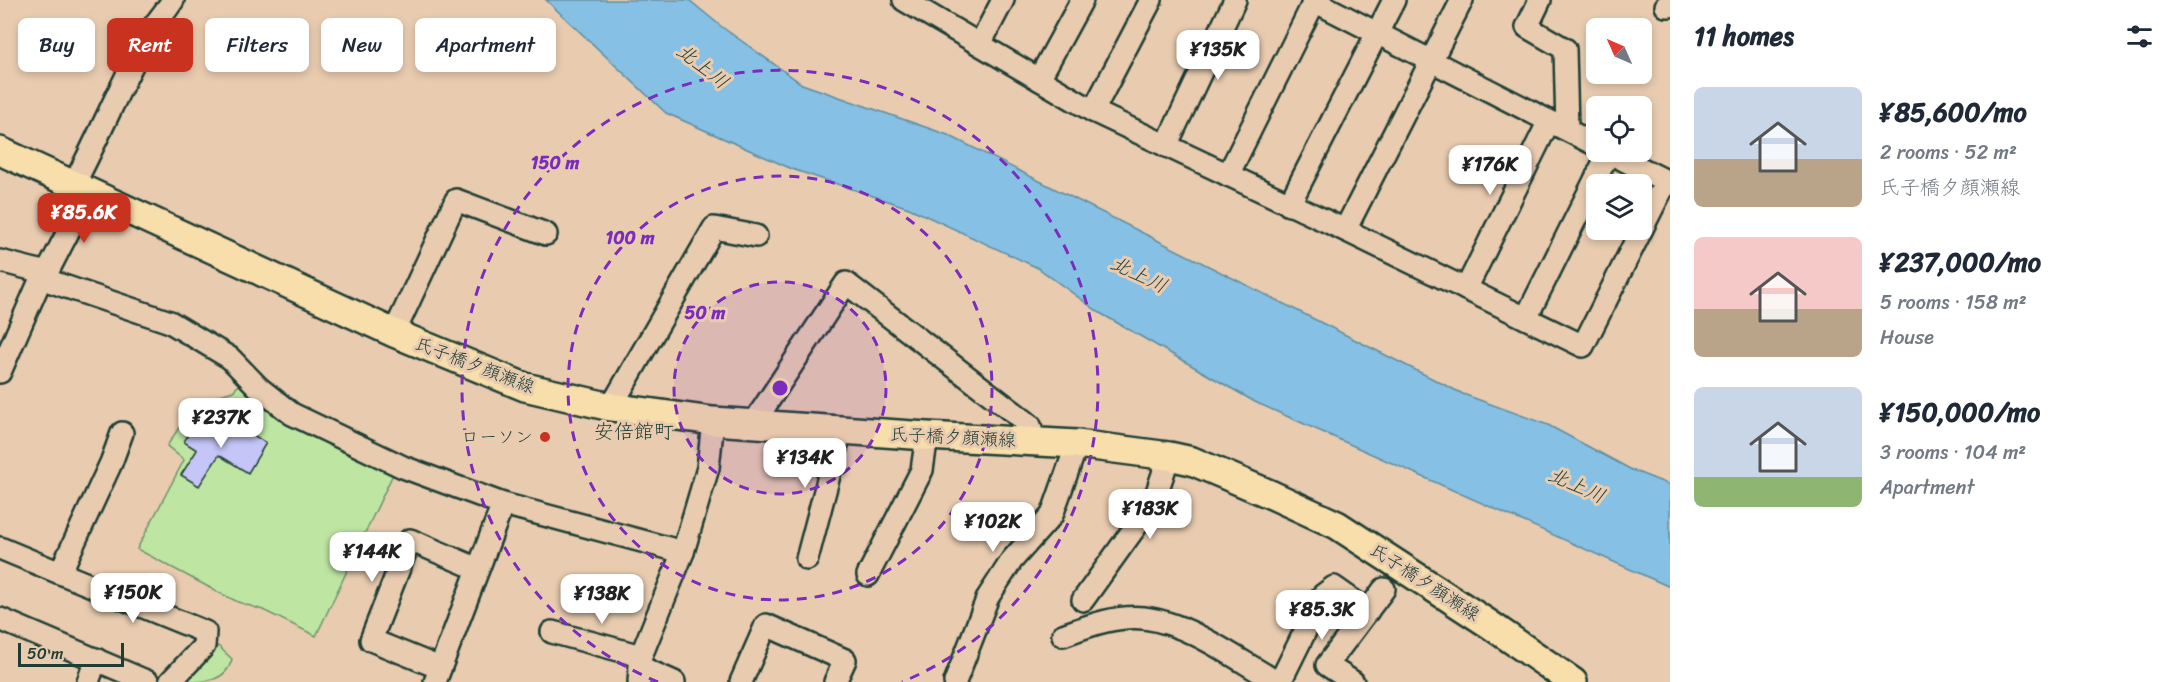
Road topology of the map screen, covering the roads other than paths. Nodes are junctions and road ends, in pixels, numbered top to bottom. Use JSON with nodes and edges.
{"nodes":[{"id":1,"x":173,"y":0,"type":"edge"},
{"id":2,"x":904,"y":0,"type":"edge"},
{"id":3,"x":1003,"y":0,"type":"edge"},
{"id":4,"x":1082,"y":0,"type":"edge"},
{"id":5,"x":1151,"y":0,"type":"edge"},
{"id":6,"x":1235,"y":0,"type":"edge"},
{"id":7,"x":1313,"y":0,"type":"edge"},
{"id":8,"x":1394,"y":0,"type":"edge"},
{"id":9,"x":1462,"y":0,"type":"edge"},
{"id":10,"x":1540,"y":0,"type":"edge"},
{"id":11,"x":935,"y":8,"type":"edge"},
{"id":12,"x":1377,"y":33,"type":"junction"},
{"id":13,"x":980,"y":44,"type":"junction"},
{"id":14,"x":1431,"y":61,"type":"junction"},
{"id":15,"x":1039,"y":79,"type":"junction"},
{"id":16,"x":1093,"y":111,"type":"junction"},
{"id":17,"x":1558,"y":125,"type":"junction"},
{"id":18,"x":1586,"y":140,"type":"edge"},
{"id":19,"x":1166,"y":146,"type":"junction"},
{"id":20,"x":0,"y":151,"type":"edge"},
{"id":21,"x":1603,"y":162,"type":"edge"},
{"id":22,"x":1628,"y":162,"type":"edge"},
{"id":23,"x":1228,"y":175,"type":"junction"},
{"id":24,"x":1668,"y":182,"type":"edge"},
{"id":25,"x":82,"y":187,"type":"junction"},
{"id":26,"x":1289,"y":205,"type":"junction"},
{"id":27,"x":1345,"y":230,"type":"junction"},
{"id":28,"x":546,"y":234,"type":"dead end"},
{"id":29,"x":756,"y":236,"type":"dead end"},
{"id":30,"x":0,"y":261,"type":"edge"},
{"id":31,"x":44,"y":276,"type":"junction"},
{"id":32,"x":1466,"y":289,"type":"junction"},
{"id":33,"x":1526,"y":318,"type":"junction"},
{"id":34,"x":394,"y":333,"type":"junction"},
{"id":35,"x":0,"y":372,"type":"edge"},
{"id":36,"x":610,"y":407,"type":"junction"},
{"id":37,"x":713,"y":421,"type":"junction"},
{"id":38,"x":753,"y":424,"type":"junction"},
{"id":39,"x":841,"y":430,"type":"junction"},
{"id":40,"x":122,"y":433,"type":"dead end"},
{"id":41,"x":927,"y":436,"type":"junction"},
{"id":42,"x":1034,"y":441,"type":"junction"},
{"id":43,"x":1077,"y":444,"type":"junction"},
{"id":44,"x":1169,"y":456,"type":"junction"},
{"id":45,"x":503,"y":504,"type":"junction"},
{"id":46,"x":0,"y":548,"type":"edge"},
{"id":47,"x":683,"y":552,"type":"junction"},
{"id":48,"x":807,"y":559,"type":"dead end"},
{"id":49,"x":478,"y":569,"type":"junction"},
{"id":50,"x":60,"y":573,"type":"junction"},
{"id":51,"x":868,"y":575,"type":"dead end"},
{"id":52,"x":1384,"y":590,"type":"dead end"},
{"id":53,"x":1083,"y":600,"type":"dead end"},
{"id":54,"x":1368,"y":611,"type":"junction"},
{"id":55,"x":0,"y":619,"type":"edge"},
{"id":56,"x":552,"y":632,"type":"dead end"},
{"id":57,"x":1063,"y":635,"type":"dead end"},
{"id":58,"x":96,"y":659,"type":"junction"},
{"id":59,"x":640,"y":668,"type":"edge"},
{"id":60,"x":438,"y":675,"type":"edge"},
{"id":61,"x":88,"y":682,"type":"edge"},
{"id":62,"x":148,"y":682,"type":"edge"},
{"id":63,"x":170,"y":682,"type":"edge"},
{"id":64,"x":674,"y":682,"type":"edge"},
{"id":65,"x":741,"y":682,"type":"edge"},
{"id":66,"x":835,"y":682,"type":"edge"},
{"id":67,"x":955,"y":682,"type":"edge"},
{"id":68,"x":1278,"y":682,"type":"edge"},
{"id":69,"x":1353,"y":682,"type":"edge"},
{"id":70,"x":1574,"y":682,"type":"edge"}],
"edges":[{"from":1,"to":25,"type":"street"},
{"from":2,"to":11,"type":"street"},
{"from":3,"to":13,"type":"street"},
{"from":4,"to":15,"type":"street"},
{"from":5,"to":16,"type":"street"},
{"from":6,"to":19,"type":"street"},
{"from":7,"to":12,"type":"street"},
{"from":7,"to":23,"type":"street"},
{"from":8,"to":12,"type":"street"},
{"from":9,"to":14,"type":"street"},
{"from":10,"to":17,"type":"street"},
{"from":11,"to":13,"type":"street"},
{"from":12,"to":14,"type":"street"},
{"from":12,"to":26,"type":"street"},
{"from":13,"to":15,"type":"street"},
{"from":14,"to":17,"type":"street"},
{"from":14,"to":27,"type":"street"},
{"from":15,"to":16,"type":"street"},
{"from":16,"to":19,"type":"street"},
{"from":17,"to":18,"type":"street"},
{"from":17,"to":32,"type":"street"},
{"from":19,"to":23,"type":"street"},
{"from":20,"to":25,"type":"main road","name":"氏子橋夕顔瀬線"},
{"from":21,"to":33,"type":"street"},
{"from":22,"to":24,"type":"street"},
{"from":23,"to":26,"type":"street"},
{"from":24,"to":33,"type":"street"},
{"from":25,"to":31,"type":"street"},
{"from":25,"to":34,"type":"main road","name":"氏子橋夕顔瀬線"},
{"from":26,"to":27,"type":"street"},
{"from":27,"to":32,"type":"street"},
{"from":28,"to":34,"type":"street"},
{"from":29,"to":36,"type":"street"},
{"from":30,"to":31,"type":"street"},
{"from":31,"to":35,"type":"street"},
{"from":31,"to":45,"type":"street"},
{"from":32,"to":33,"type":"street"},
{"from":34,"to":36,"type":"main road","name":"氏子橋夕顔瀬線"},
{"from":36,"to":37,"type":"main road","name":"氏子橋夕顔瀬線"},
{"from":37,"to":38,"type":"main road","name":"氏子橋夕顔瀬線"},
{"from":37,"to":47,"type":"street"},
{"from":38,"to":39,"type":"main road","name":"氏子橋夕顔瀬線"},
{"from":38,"to":42,"type":"street"},
{"from":39,"to":41,"type":"main road","name":"氏子橋夕顔瀬線"},
{"from":39,"to":48,"type":"street"},
{"from":40,"to":50,"type":"street"},
{"from":41,"to":42,"type":"main road","name":"氏子橋夕顔瀬線"},
{"from":41,"to":51,"type":"street"},
{"from":42,"to":43,"type":"main road","name":"氏子橋夕顔瀬線"},
{"from":43,"to":44,"type":"main road","name":"氏子橋夕顔瀬線"},
{"from":43,"to":67,"type":"street"},
{"from":44,"to":53,"type":"street"},
{"from":44,"to":70,"type":"main road","name":"氏子橋夕顔瀬線"},
{"from":45,"to":47,"type":"street"},
{"from":45,"to":49,"type":"street"},
{"from":46,"to":50,"type":"street"},
{"from":47,"to":59,"type":"street"},
{"from":49,"to":60,"type":"street"},
{"from":49,"to":60,"type":"street"},
{"from":50,"to":63,"type":"street"},
{"from":52,"to":54,"type":"street"},
{"from":54,"to":68,"type":"street"},
{"from":54,"to":69,"type":"street"},
{"from":55,"to":58,"type":"street"},
{"from":56,"to":59,"type":"street"},
{"from":57,"to":68,"type":"street"},
{"from":58,"to":61,"type":"street"},
{"from":58,"to":62,"type":"street"},
{"from":59,"to":64,"type":"street"},
{"from":65,"to":66,"type":"street"}]}
